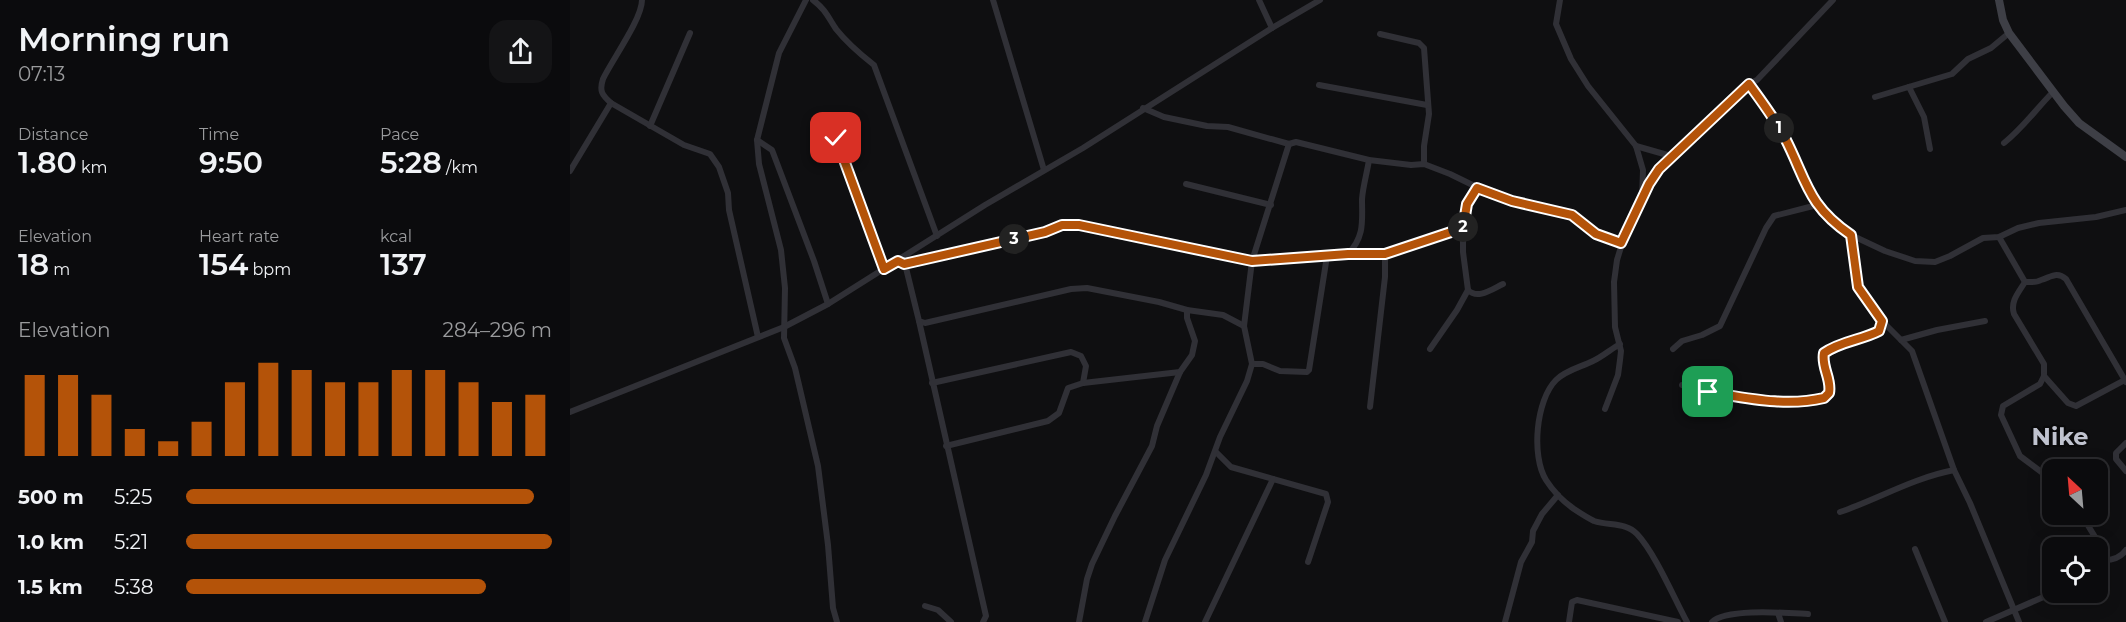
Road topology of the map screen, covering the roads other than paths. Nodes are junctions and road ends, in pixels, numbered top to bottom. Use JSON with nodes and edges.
{"nodes":[{"id":1,"x":642,"y":0,"type":"edge"},
{"id":2,"x":806,"y":0,"type":"edge"},
{"id":3,"x":813,"y":0,"type":"edge"},
{"id":4,"x":993,"y":0,"type":"edge"},
{"id":5,"x":1259,"y":0,"type":"edge"},
{"id":6,"x":1320,"y":0,"type":"edge"},
{"id":7,"x":1560,"y":0,"type":"edge"},
{"id":8,"x":1833,"y":0,"type":"edge"},
{"id":9,"x":1999,"y":0,"type":"edge"},
{"id":10,"x":1272,"y":28,"type":"junction"},
{"id":11,"x":690,"y":33,"type":"dead end"},
{"id":12,"x":2009,"y":33,"type":"junction"},
{"id":13,"x":1380,"y":34,"type":"dead end"},
{"id":14,"x":1749,"y":84,"type":"junction"},
{"id":15,"x":1319,"y":85,"type":"dead end"},
{"id":16,"x":1909,"y":87,"type":"junction"},
{"id":17,"x":2053,"y":92,"type":"junction"},
{"id":18,"x":1875,"y":97,"type":"dead end"},
{"id":19,"x":611,"y":103,"type":"junction"},
{"id":20,"x":1427,"y":105,"type":"junction"},
{"id":21,"x":1143,"y":108,"type":"junction"},
{"id":22,"x":650,"y":126,"type":"junction"},
{"id":23,"x":836,"y":138,"type":"dead end"},
{"id":24,"x":757,"y":140,"type":"junction"},
{"id":25,"x":2004,"y":143,"type":"dead end"},
{"id":26,"x":1290,"y":144,"type":"junction"},
{"id":27,"x":1636,"y":146,"type":"junction"},
{"id":28,"x":1930,"y":149,"type":"dead end"},
{"id":29,"x":1671,"y":156,"type":"junction"},
{"id":30,"x":2126,"y":157,"type":"edge"},
{"id":31,"x":1369,"y":160,"type":"junction"},
{"id":32,"x":1424,"y":164,"type":"junction"},
{"id":33,"x":1044,"y":170,"type":"junction"},
{"id":34,"x":570,"y":171,"type":"edge"},
{"id":35,"x":1186,"y":184,"type":"dead end"},
{"id":36,"x":1477,"y":188,"type":"junction"},
{"id":37,"x":1642,"y":201,"type":"junction"},
{"id":38,"x":1271,"y":205,"type":"junction"},
{"id":39,"x":1817,"y":205,"type":"junction"},
{"id":40,"x":2126,"y":210,"type":"edge"},
{"id":41,"x":1463,"y":228,"type":"junction"},
{"id":42,"x":1851,"y":235,"type":"junction"},
{"id":43,"x":937,"y":236,"type":"junction"},
{"id":44,"x":1999,"y":237,"type":"junction"},
{"id":45,"x":1621,"y":243,"type":"junction"},
{"id":46,"x":1348,"y":254,"type":"junction"},
{"id":47,"x":1385,"y":254,"type":"junction"},
{"id":48,"x":1327,"y":256,"type":"junction"},
{"id":49,"x":1252,"y":261,"type":"junction"},
{"id":50,"x":901,"y":262,"type":"junction"},
{"id":51,"x":884,"y":269,"type":"junction"},
{"id":52,"x":2025,"y":282,"type":"junction"},
{"id":53,"x":1503,"y":284,"type":"dead end"},
{"id":54,"x":1468,"y":290,"type":"junction"},
{"id":55,"x":828,"y":303,"type":"junction"},
{"id":56,"x":1187,"y":310,"type":"junction"},
{"id":57,"x":919,"y":321,"type":"junction"},
{"id":58,"x":1882,"y":321,"type":"junction"},
{"id":59,"x":1985,"y":321,"type":"dead end"},
{"id":60,"x":1244,"y":326,"type":"junction"},
{"id":61,"x":784,"y":327,"type":"junction"},
{"id":62,"x":758,"y":337,"type":"junction"},
{"id":63,"x":1901,"y":340,"type":"junction"},
{"id":64,"x":1620,"y":344,"type":"junction"},
{"id":65,"x":1430,"y":349,"type":"dead end"},
{"id":66,"x":1673,"y":349,"type":"dead end"},
{"id":67,"x":1252,"y":364,"type":"junction"},
{"id":68,"x":1180,"y":372,"type":"junction"},
{"id":69,"x":2044,"y":376,"type":"junction"},
{"id":70,"x":2126,"y":381,"type":"edge"},
{"id":71,"x":932,"y":383,"type":"junction"},
{"id":72,"x":1083,"y":383,"type":"junction"},
{"id":73,"x":1682,"y":385,"type":"dead end"},
{"id":74,"x":1370,"y":407,"type":"dead end"},
{"id":75,"x":1605,"y":409,"type":"dead end"},
{"id":76,"x":570,"y":411,"type":"edge"},
{"id":77,"x":2126,"y":443,"type":"edge"},
{"id":78,"x":946,"y":446,"type":"junction"},
{"id":79,"x":1216,"y":452,"type":"junction"},
{"id":80,"x":1954,"y":470,"type":"junction"},
{"id":81,"x":2126,"y":471,"type":"edge"},
{"id":82,"x":2042,"y":472,"type":"edge"},
{"id":83,"x":1273,"y":479,"type":"junction"},
{"id":84,"x":1558,"y":495,"type":"junction"},
{"id":85,"x":1840,"y":512,"type":"dead end"},
{"id":86,"x":1915,"y":549,"type":"dead end"},
{"id":87,"x":2126,"y":550,"type":"edge"},
{"id":88,"x":2108,"y":560,"type":"edge"},
{"id":89,"x":1308,"y":562,"type":"dead end"},
{"id":90,"x":2042,"y":597,"type":"edge"},
{"id":91,"x":925,"y":606,"type":"dead end"},
{"id":92,"x":2013,"y":609,"type":"junction"},
{"id":93,"x":1778,"y":613,"type":"junction"},
{"id":94,"x":1808,"y":614,"type":"dead end"},
{"id":95,"x":837,"y":622,"type":"edge"},
{"id":96,"x":951,"y":622,"type":"edge"},
{"id":97,"x":983,"y":622,"type":"edge"},
{"id":98,"x":1079,"y":622,"type":"edge"},
{"id":99,"x":1146,"y":622,"type":"edge"},
{"id":100,"x":1205,"y":622,"type":"edge"},
{"id":101,"x":1505,"y":622,"type":"edge"},
{"id":102,"x":1569,"y":622,"type":"edge"},
{"id":103,"x":1678,"y":622,"type":"edge"},
{"id":104,"x":1687,"y":622,"type":"edge"},
{"id":105,"x":1712,"y":622,"type":"edge"},
{"id":106,"x":1781,"y":622,"type":"edge"},
{"id":107,"x":1945,"y":622,"type":"edge"},
{"id":108,"x":1986,"y":622,"type":"edge"},
{"id":109,"x":2019,"y":622,"type":"edge"}],
"edges":[{"from":1,"to":19,"type":"street"},
{"from":2,"to":24,"type":"street"},
{"from":3,"to":43,"type":"street"},
{"from":4,"to":33,"type":"street"},
{"from":5,"to":10,"type":"street"},
{"from":6,"to":10,"type":"street"},
{"from":7,"to":27,"type":"street"},
{"from":8,"to":14,"type":"street"},
{"from":9,"to":12,"type":"street"},
{"from":10,"to":21,"type":"street"},
{"from":11,"to":22,"type":"street"},
{"from":12,"to":16,"type":"street"},
{"from":12,"to":17,"type":"street"},
{"from":13,"to":20,"type":"street"},
{"from":14,"to":29,"type":"street"},
{"from":14,"to":39,"type":"street"},
{"from":15,"to":20,"type":"street"},
{"from":16,"to":18,"type":"street"},
{"from":16,"to":28,"type":"street"},
{"from":17,"to":25,"type":"street"},
{"from":17,"to":30,"type":"street"},
{"from":19,"to":22,"type":"street"},
{"from":19,"to":34,"type":"street"},
{"from":20,"to":32,"type":"street"},
{"from":21,"to":26,"type":"street"},
{"from":21,"to":33,"type":"street"},
{"from":22,"to":62,"type":"street"},
{"from":23,"to":51,"type":"street"},
{"from":24,"to":55,"type":"street"},
{"from":24,"to":61,"type":"street"},
{"from":26,"to":31,"type":"street"},
{"from":26,"to":38,"type":"street"},
{"from":27,"to":29,"type":"street"},
{"from":27,"to":37,"type":"street"},
{"from":29,"to":37,"type":"street"},
{"from":31,"to":32,"type":"street"},
{"from":31,"to":46,"type":"street"},
{"from":32,"to":36,"type":"street"},
{"from":33,"to":43,"type":"street"},
{"from":35,"to":38,"type":"street"},
{"from":36,"to":41,"type":"street"},
{"from":36,"to":45,"type":"street"},
{"from":37,"to":45,"type":"street"},
{"from":38,"to":49,"type":"street"},
{"from":39,"to":42,"type":"street"},
{"from":39,"to":66,"type":"street"},
{"from":40,"to":44,"type":"street"},
{"from":41,"to":47,"type":"street"},
{"from":41,"to":54,"type":"street"},
{"from":42,"to":44,"type":"street"},
{"from":42,"to":58,"type":"street"},
{"from":43,"to":50,"type":"street"},
{"from":44,"to":52,"type":"street"},
{"from":45,"to":64,"type":"street"},
{"from":46,"to":47,"type":"street"},
{"from":46,"to":48,"type":"street"},
{"from":47,"to":74,"type":"street"},
{"from":48,"to":49,"type":"street"},
{"from":48,"to":67,"type":"street"},
{"from":49,"to":50,"type":"street"},
{"from":49,"to":60,"type":"street"},
{"from":50,"to":51,"type":"street"},
{"from":50,"to":57,"type":"street"},
{"from":51,"to":55,"type":"street"},
{"from":52,"to":69,"type":"street"},
{"from":52,"to":70,"type":"street"},
{"from":53,"to":54,"type":"street"},
{"from":54,"to":65,"type":"street"},
{"from":55,"to":61,"type":"street"},
{"from":56,"to":57,"type":"street"},
{"from":56,"to":60,"type":"street"},
{"from":56,"to":68,"type":"street"},
{"from":57,"to":71,"type":"street"},
{"from":58,"to":63,"type":"street"},
{"from":58,"to":73,"type":"street"},
{"from":59,"to":63,"type":"street"},
{"from":60,"to":67,"type":"street"},
{"from":61,"to":62,"type":"street"},
{"from":61,"to":95,"type":"street"},
{"from":62,"to":76,"type":"street"},
{"from":63,"to":80,"type":"street"},
{"from":64,"to":75,"type":"street"},
{"from":64,"to":84,"type":"street"},
{"from":67,"to":79,"type":"street"},
{"from":68,"to":72,"type":"street"},
{"from":68,"to":98,"type":"street"},
{"from":69,"to":70,"type":"street"},
{"from":69,"to":82,"type":"street"},
{"from":71,"to":72,"type":"street"},
{"from":71,"to":78,"type":"street"},
{"from":72,"to":78,"type":"street"},
{"from":77,"to":81,"type":"street"},
{"from":78,"to":97,"type":"street"},
{"from":79,"to":83,"type":"street"},
{"from":79,"to":99,"type":"street"},
{"from":80,"to":85,"type":"street"},
{"from":80,"to":92,"type":"street"},
{"from":83,"to":89,"type":"street"},
{"from":83,"to":100,"type":"street"},
{"from":84,"to":101,"type":"street"},
{"from":84,"to":104,"type":"street"},
{"from":86,"to":107,"type":"street"},
{"from":87,"to":88,"type":"street"},
{"from":90,"to":92,"type":"street"},
{"from":91,"to":96,"type":"street"},
{"from":92,"to":108,"type":"street"},
{"from":92,"to":109,"type":"street"},
{"from":93,"to":94,"type":"street"},
{"from":93,"to":105,"type":"street"},
{"from":93,"to":106,"type":"street"},
{"from":102,"to":103,"type":"street"}]}
